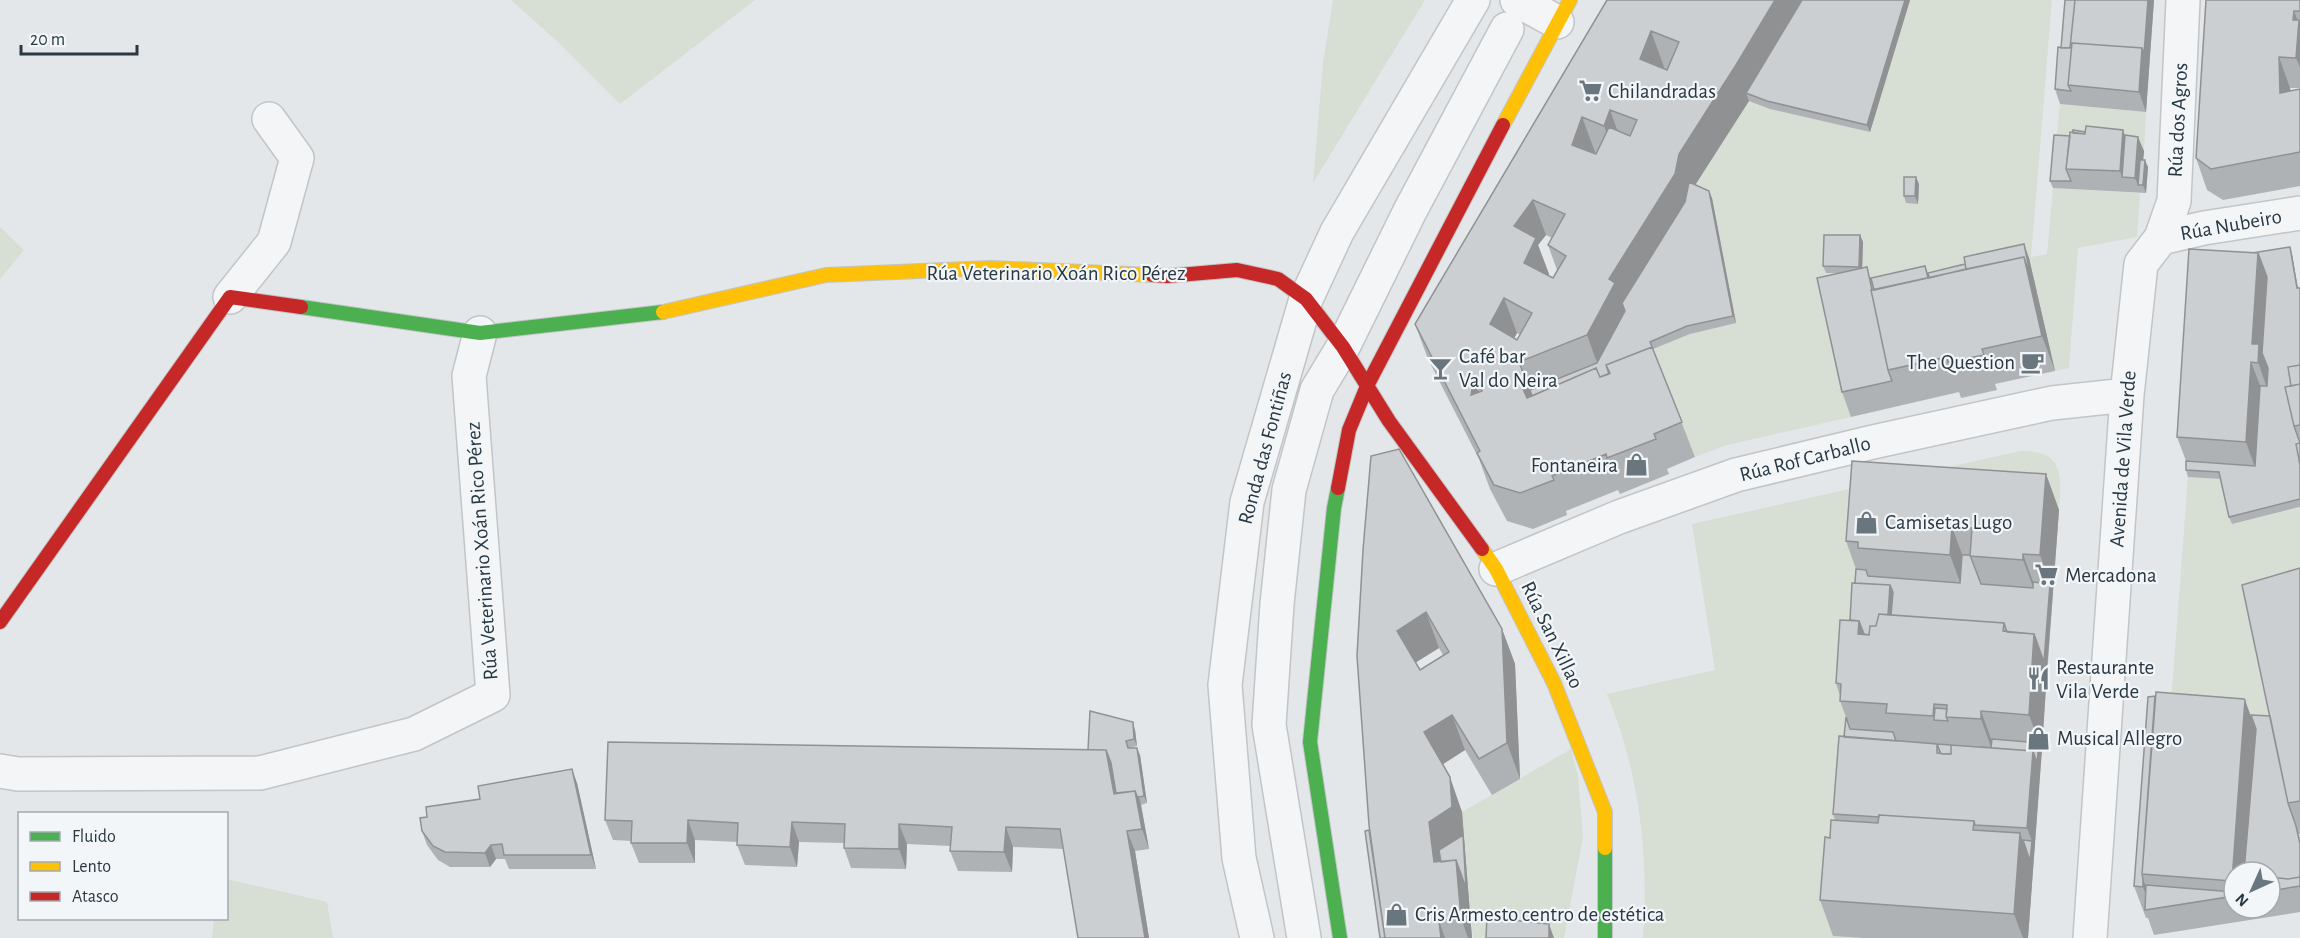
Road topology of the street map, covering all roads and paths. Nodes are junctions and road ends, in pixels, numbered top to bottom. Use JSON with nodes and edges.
{"nodes":[{"id":1,"x":1473,"y":0,"type":"edge"},
{"id":2,"x":2183,"y":0,"type":"edge"},
{"id":3,"x":1563,"y":11,"type":"edge"},
{"id":4,"x":1512,"y":15,"type":"edge"},
{"id":5,"x":269,"y":119,"type":"dead end"},
{"id":6,"x":2300,"y":213,"type":"edge"},
{"id":7,"x":2161,"y":238,"type":"junction"},
{"id":8,"x":230,"y":297,"type":"junction"},
{"id":9,"x":1306,"y":299,"type":"junction"},
{"id":10,"x":480,"y":333,"type":"junction"},
{"id":11,"x":1343,"y":347,"type":"junction"},
{"id":12,"x":1368,"y":384,"type":"junction"},
{"id":13,"x":2127,"y":395,"type":"junction"},
{"id":14,"x":1496,"y":569,"type":"junction"},
{"id":15,"x":0,"y":622,"type":"edge"},
{"id":16,"x":0,"y":771,"type":"edge"},
{"id":17,"x":1257,"y":938,"type":"edge"},
{"id":18,"x":1304,"y":938,"type":"edge"},
{"id":19,"x":1340,"y":938,"type":"edge"},
{"id":20,"x":1605,"y":938,"type":"edge"},
{"id":21,"x":2090,"y":938,"type":"edge"}],
"edges":[{"from":1,"to":9,"type":"street","name":"Ronda das Fontiñas"},
{"from":2,"to":7,"type":"street","name":"Rúa dos Agros"},
{"from":3,"to":4,"type":"street"},
{"from":3,"to":12,"type":"street"},
{"from":4,"to":11,"type":"street"},
{"from":5,"to":8,"type":"street"},
{"from":6,"to":7,"type":"street","name":"Rúa Nubeiro"},
{"from":7,"to":13,"type":"street","name":"Avenida de Vila Verde"},
{"from":8,"to":10,"type":"street","name":"Rúa Veterinario Xoán Rico Pérez"},
{"from":8,"to":15,"type":"street"},
{"from":9,"to":10,"type":"street","name":"Rúa Veterinario Xoán Rico Pérez"},
{"from":9,"to":11,"type":"street","name":"Rúa Veterinario Xoán Rico Pérez"},
{"from":9,"to":17,"type":"street","name":"Ronda das Fontiñas"},
{"from":10,"to":16,"type":"street","name":"Rúa Veterinario Xoán Rico Pérez"},
{"from":11,"to":12,"type":"street","name":"Rúa San Xillao"},
{"from":11,"to":18,"type":"street"},
{"from":12,"to":14,"type":"street","name":"Rúa San Xillao"},
{"from":12,"to":19,"type":"street"},
{"from":13,"to":14,"type":"street","name":"Rúa Rof Carballo"},
{"from":13,"to":21,"type":"street","name":"Avenida de Vila Verde"},
{"from":14,"to":20,"type":"street","name":"Rúa San Xillao"}]}
